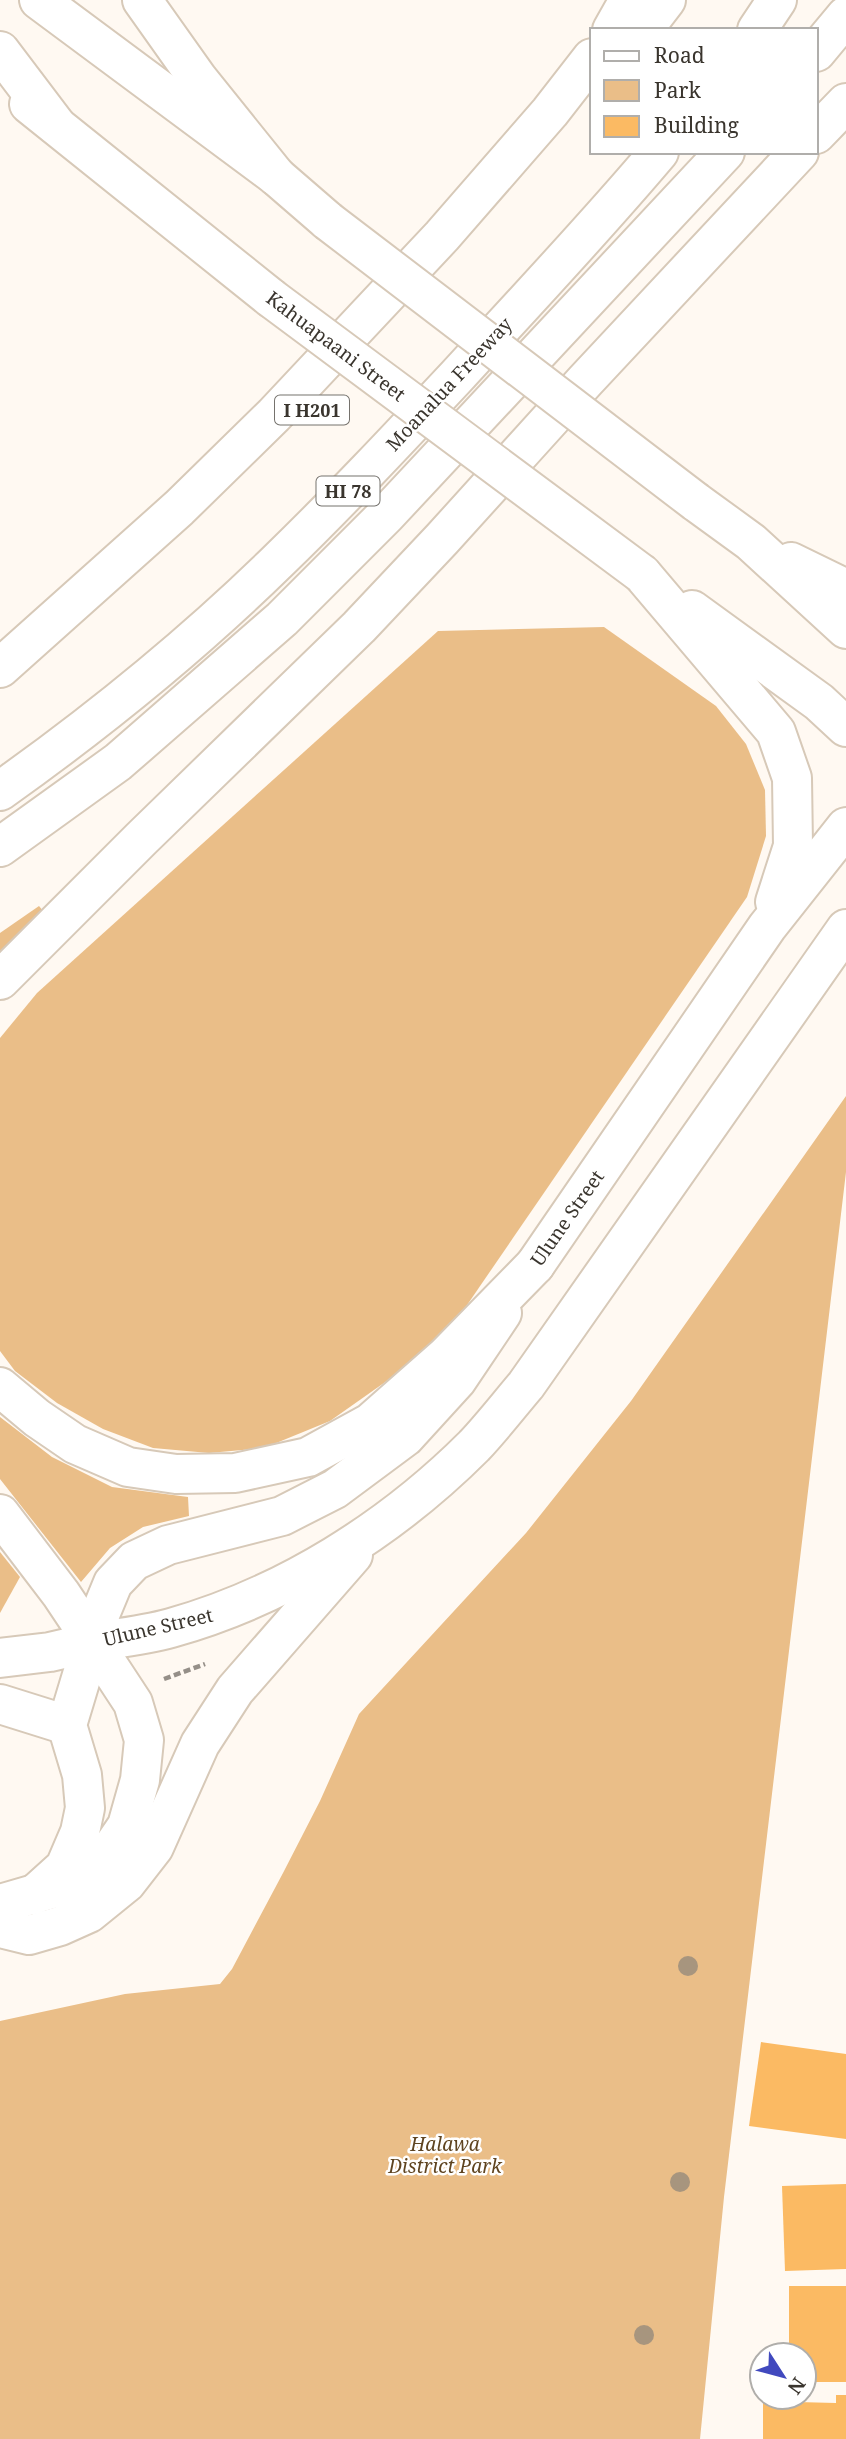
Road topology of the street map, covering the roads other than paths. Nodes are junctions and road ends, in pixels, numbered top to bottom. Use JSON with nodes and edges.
{"nodes":[{"id":1,"x":39,"y":0,"type":"edge"},
{"id":2,"x":142,"y":0,"type":"edge"},
{"id":3,"x":629,"y":0,"type":"edge"},
{"id":4,"x":666,"y":0,"type":"edge"},
{"id":5,"x":777,"y":0,"type":"edge"},
{"id":6,"x":846,"y":16,"type":"edge"},
{"id":7,"x":613,"y":28,"type":"edge"},
{"id":8,"x":645,"y":28,"type":"edge"},
{"id":9,"x":758,"y":28,"type":"edge"},
{"id":10,"x":818,"y":50,"type":"edge"},
{"id":11,"x":0,"y":51,"type":"edge"},
{"id":12,"x":590,"y":61,"type":"edge"},
{"id":13,"x":0,"y":81,"type":"edge"},
{"id":14,"x":590,"y":96,"type":"edge"},
{"id":15,"x":846,"y":103,"type":"edge"},
{"id":16,"x":56,"y":125,"type":"junction"},
{"id":17,"x":818,"y":132,"type":"edge"},
{"id":18,"x":657,"y":154,"type":"edge"},
{"id":19,"x":722,"y":154,"type":"edge"},
{"id":20,"x":797,"y":154,"type":"edge"},
{"id":21,"x":276,"y":176,"type":"junction"},
{"id":22,"x":751,"y":542,"type":"junction"},
{"id":23,"x":642,"y":574,"type":"junction"},
{"id":24,"x":846,"y":589,"type":"edge"},
{"id":25,"x":846,"y":629,"type":"edge"},
{"id":26,"x":0,"y":668,"type":"edge"},
{"id":27,"x":0,"y":694,"type":"edge"},
{"id":28,"x":846,"y":727,"type":"edge"},
{"id":29,"x":0,"y":791,"type":"edge"},
{"id":30,"x":846,"y":827,"type":"edge"},
{"id":31,"x":0,"y":847,"type":"edge"},
{"id":32,"x":767,"y":927,"type":"junction"},
{"id":33,"x":51,"y":928,"type":"junction"},
{"id":34,"x":846,"y":929,"type":"edge"},
{"id":35,"x":0,"y":980,"type":"edge"},
{"id":36,"x":0,"y":993,"type":"edge"},
{"id":37,"x":535,"y":1265,"type":"junction"},
{"id":38,"x":0,"y":1387,"type":"edge"},
{"id":39,"x":0,"y":1514,"type":"edge"},
{"id":40,"x":374,"y":1532,"type":"junction"},
{"id":41,"x":93,"y":1642,"type":"junction"},
{"id":42,"x":0,"y":1658,"type":"edge"},
{"id":43,"x":0,"y":1704,"type":"edge"},
{"id":44,"x":66,"y":1725,"type":"junction"},
{"id":45,"x":17,"y":1900,"type":"edge"},
{"id":46,"x":0,"y":1928,"type":"edge"}],
"edges":[{"from":1,"to":21,"type":"main road"},
{"from":2,"to":21,"type":"main road"},
{"from":3,"to":7,"type":"main road"},
{"from":4,"to":8,"type":"main road"},
{"from":5,"to":9,"type":"main road"},
{"from":6,"to":10,"type":"main road"},
{"from":11,"to":16,"type":"main road"},
{"from":12,"to":26,"type":"main road"},
{"from":13,"to":16,"type":"main road","name":"Kahuapaani Street"},
{"from":14,"to":27,"type":"main road","number":"I H201"},
{"from":15,"to":17,"type":"main road"},
{"from":16,"to":23,"type":"main road","name":"Kahuapaani Street","bridge":true},
{"from":18,"to":29,"type":"main road","name":"Moanalua Freeway","number":"HI 78"},
{"from":19,"to":31,"type":"main road"},
{"from":20,"to":33,"type":"main road"},
{"from":21,"to":22,"type":"main road","bridge":true},
{"from":22,"to":24,"type":"main road"},
{"from":22,"to":25,"type":"main road"},
{"from":23,"to":28,"type":"main road","name":"Kahuapaani Street"},
{"from":23,"to":32,"type":"main road"},
{"from":30,"to":32,"type":"main road","name":"Ulune Street"},
{"from":32,"to":37,"type":"main road","name":"Ulune Street"},
{"from":33,"to":35,"type":"main road"},
{"from":33,"to":36,"type":"main road"},
{"from":34,"to":40,"type":"main road","name":"Ulune Street"},
{"from":37,"to":38,"type":"main road"},
{"from":37,"to":41,"type":"main road","name":"Ulune Street"},
{"from":39,"to":41,"type":"main road"},
{"from":40,"to":41,"type":"main road","name":"Ulune Street"},
{"from":40,"to":46,"type":"main road"},
{"from":41,"to":42,"type":"main road"},
{"from":41,"to":44,"type":"main road"},
{"from":41,"to":45,"type":"main road"},
{"from":43,"to":44,"type":"main road"},
{"from":44,"to":45,"type":"main road"}]}
